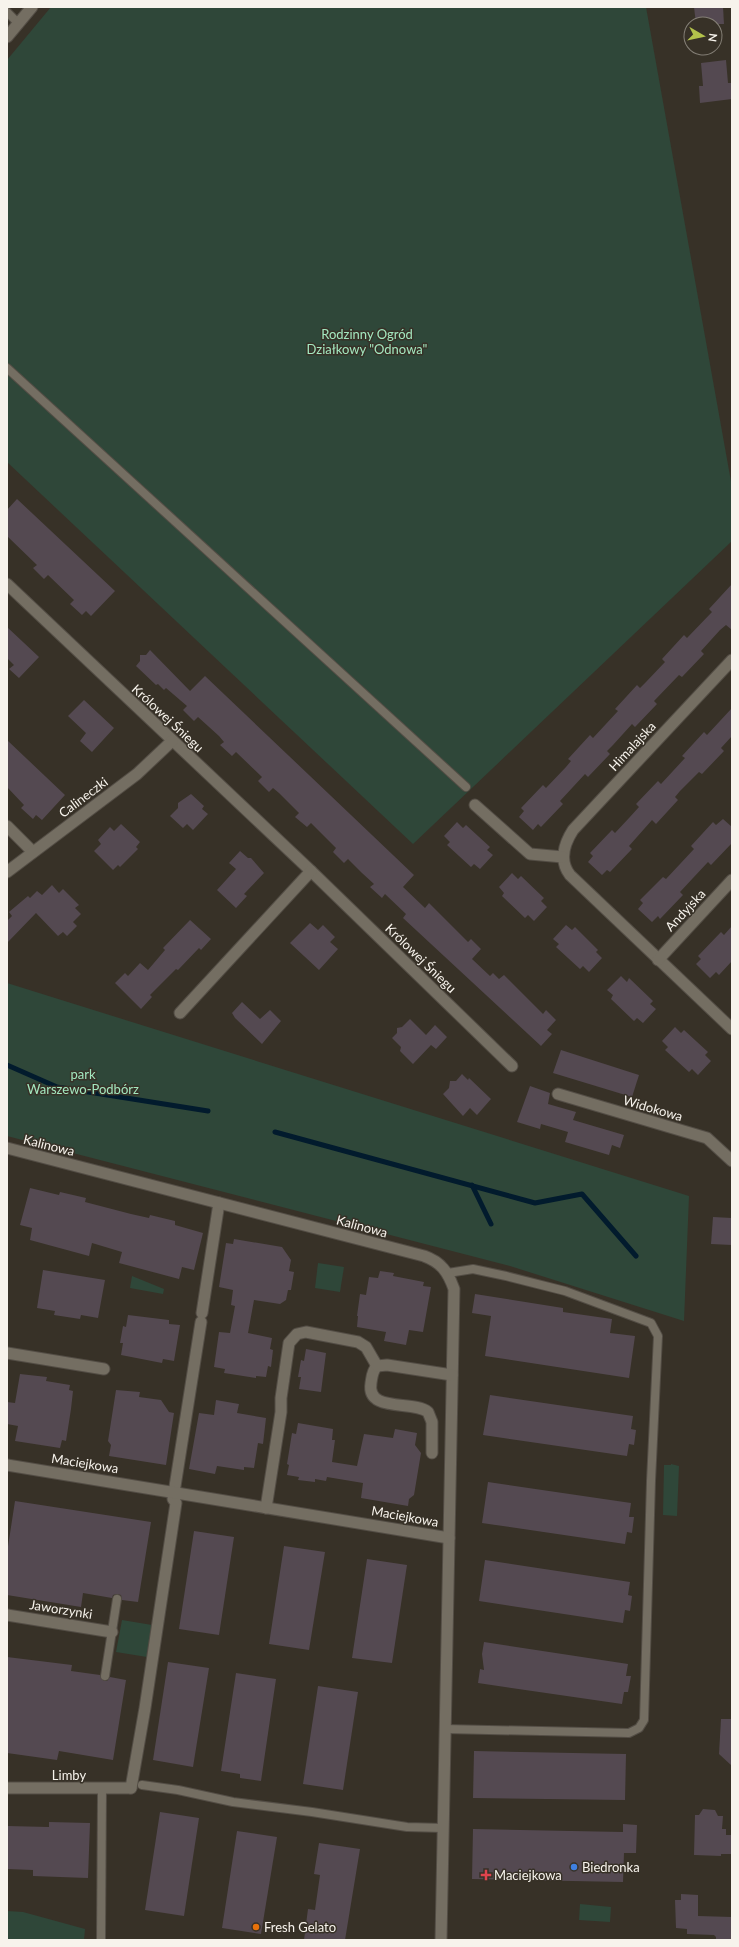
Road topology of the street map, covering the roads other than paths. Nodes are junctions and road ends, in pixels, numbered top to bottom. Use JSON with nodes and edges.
{"nodes":[{"id":1,"x":32,"y":7,"type":"edge"},
{"id":2,"x":7,"y":12,"type":"edge"},
{"id":3,"x":18,"y":24,"type":"junction"},
{"id":4,"x":7,"y":38,"type":"edge"},
{"id":5,"x":7,"y":368,"type":"edge"},
{"id":6,"x":7,"y":584,"type":"edge"},
{"id":7,"x":732,"y":660,"type":"edge"},
{"id":8,"x":172,"y":742,"type":"junction"},
{"id":9,"x":466,"y":788,"type":"dead end"},
{"id":10,"x":475,"y":805,"type":"dead end"},
{"id":11,"x":7,"y":826,"type":"edge"},
{"id":12,"x":33,"y":852,"type":"junction"},
{"id":13,"x":563,"y":857,"type":"junction"},
{"id":14,"x":312,"y":871,"type":"junction"},
{"id":15,"x":7,"y":872,"type":"edge"},
{"id":16,"x":732,"y":880,"type":"edge"},
{"id":17,"x":658,"y":960,"type":"junction"},
{"id":18,"x":180,"y":1013,"type":"dead end"},
{"id":19,"x":732,"y":1029,"type":"edge"},
{"id":20,"x":512,"y":1066,"type":"dead end"},
{"id":21,"x":558,"y":1094,"type":"dead end"},
{"id":22,"x":7,"y":1148,"type":"edge"},
{"id":23,"x":732,"y":1161,"type":"edge"},
{"id":24,"x":219,"y":1203,"type":"junction"},
{"id":25,"x":448,"y":1274,"type":"junction"},
{"id":26,"x":7,"y":1353,"type":"edge"},
{"id":27,"x":377,"y":1366,"type":"junction"},
{"id":28,"x":104,"y":1368,"type":"dead end"},
{"id":29,"x":452,"y":1375,"type":"junction"},
{"id":30,"x":432,"y":1453,"type":"dead end"},
{"id":31,"x":7,"y":1465,"type":"edge"},
{"id":32,"x":174,"y":1492,"type":"junction"},
{"id":33,"x":266,"y":1508,"type":"junction"},
{"id":34,"x":449,"y":1538,"type":"junction"},
{"id":35,"x":117,"y":1599,"type":"dead end"},
{"id":36,"x":7,"y":1615,"type":"edge"},
{"id":37,"x":112,"y":1632,"type":"junction"},
{"id":38,"x":105,"y":1676,"type":"dead end"},
{"id":39,"x":445,"y":1729,"type":"junction"},
{"id":40,"x":142,"y":1786,"type":"dead end"},
{"id":41,"x":7,"y":1788,"type":"edge"},
{"id":42,"x":102,"y":1789,"type":"junction"},
{"id":43,"x":443,"y":1828,"type":"junction"},
{"id":44,"x":101,"y":1940,"type":"edge"},
{"id":45,"x":441,"y":1940,"type":"edge"}],
"edges":[{"from":1,"to":3,"type":"street"},
{"from":2,"to":3,"type":"lane"},
{"from":3,"to":4,"type":"street"},
{"from":5,"to":9,"type":"lane"},
{"from":6,"to":8,"type":"street","name":"Królowej Śniegu"},
{"from":7,"to":13,"type":"street","name":"Himalajska"},
{"from":8,"to":12,"type":"street","name":"Calineczki"},
{"from":8,"to":14,"type":"street","name":"Królowej Śniegu"},
{"from":10,"to":13,"type":"street"},
{"from":11,"to":12,"type":"street"},
{"from":12,"to":15,"type":"street","name":"Calineczki"},
{"from":13,"to":17,"type":"street"},
{"from":14,"to":18,"type":"street"},
{"from":14,"to":20,"type":"street","name":"Królowej Śniegu"},
{"from":16,"to":17,"type":"street","name":"Andyjska"},
{"from":17,"to":19,"type":"street"},
{"from":21,"to":23,"type":"street","name":"Widokowa"},
{"from":22,"to":24,"type":"street","name":"Kalinowa"},
{"from":24,"to":25,"type":"street","name":"Kalinowa"},
{"from":24,"to":32,"type":"street"},
{"from":25,"to":29,"type":"street","name":"Kalinowa"},
{"from":25,"to":39,"type":"lane"},
{"from":26,"to":28,"type":"street"},
{"from":27,"to":29,"type":"street"},
{"from":27,"to":30,"type":"street"},
{"from":27,"to":33,"type":"street"},
{"from":29,"to":34,"type":"street","name":"Kalinowa"},
{"from":31,"to":32,"type":"street","name":"Maciejkowa"},
{"from":32,"to":33,"type":"street","name":"Maciejkowa"},
{"from":32,"to":42,"type":"street","name":"Limby"},
{"from":33,"to":34,"type":"street","name":"Maciejkowa"},
{"from":34,"to":39,"type":"street","name":"Maciejkowa"},
{"from":35,"to":37,"type":"lane"},
{"from":36,"to":37,"type":"street","name":"Jaworzynki"},
{"from":37,"to":38,"type":"lane"},
{"from":39,"to":43,"type":"street","name":"Maciejkowa"},
{"from":40,"to":43,"type":"lane"},
{"from":41,"to":42,"type":"street","name":"Limby"},
{"from":42,"to":44,"type":"lane"},
{"from":43,"to":45,"type":"street","name":"Maciejkowa"}]}
